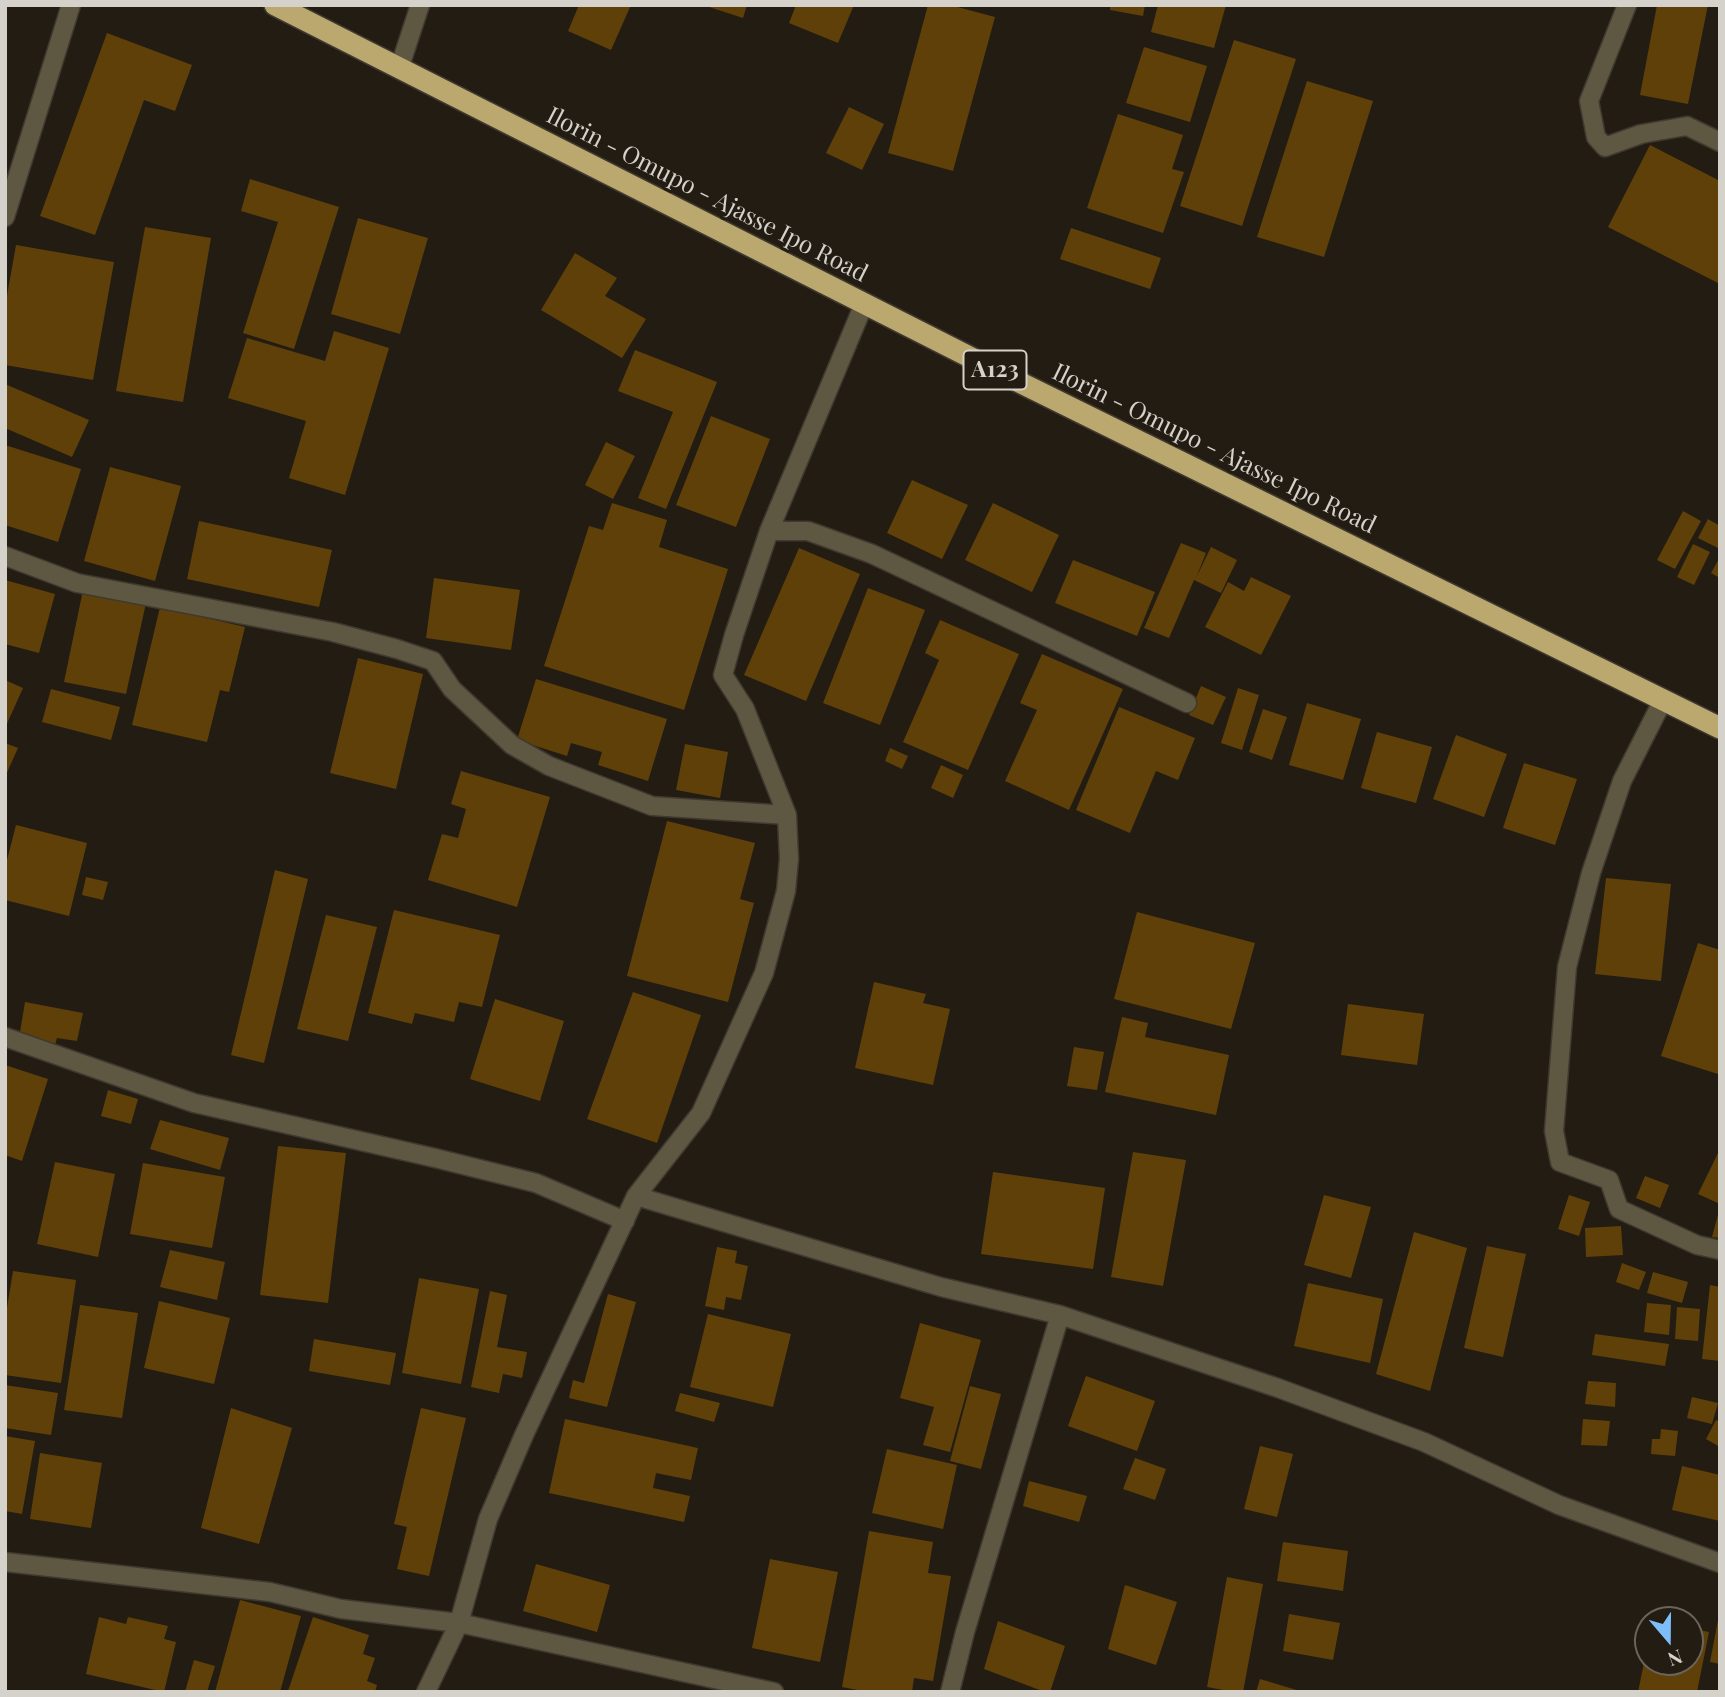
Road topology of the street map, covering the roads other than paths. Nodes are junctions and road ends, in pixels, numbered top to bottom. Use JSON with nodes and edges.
{"nodes":[{"id":1,"x":71,"y":5,"type":"edge"},
{"id":2,"x":275,"y":5,"type":"edge"},
{"id":3,"x":420,"y":5,"type":"edge"},
{"id":4,"x":1627,"y":5,"type":"edge"},
{"id":5,"x":399,"y":69,"type":"junction"},
{"id":6,"x":1720,"y":142,"type":"edge"},
{"id":7,"x":5,"y":217,"type":"edge"},
{"id":8,"x":864,"y":304,"type":"junction"},
{"id":9,"x":769,"y":531,"type":"junction"},
{"id":10,"x":5,"y":555,"type":"edge"},
{"id":11,"x":1663,"y":700,"type":"junction"},
{"id":12,"x":1187,"y":703,"type":"dead end"},
{"id":13,"x":1720,"y":728,"type":"edge"},
{"id":14,"x":787,"y":815,"type":"junction"},
{"id":15,"x":5,"y":1037,"type":"edge"},
{"id":16,"x":636,"y":1196,"type":"junction"},
{"id":17,"x":625,"y":1221,"type":"junction"},
{"id":18,"x":1720,"y":1250,"type":"edge"},
{"id":19,"x":1060,"y":1315,"type":"junction"},
{"id":20,"x":5,"y":1562,"type":"edge"},
{"id":21,"x":1720,"y":1563,"type":"edge"},
{"id":22,"x":459,"y":1623,"type":"junction"},
{"id":23,"x":426,"y":1692,"type":"edge"},
{"id":24,"x":774,"y":1692,"type":"edge"},
{"id":25,"x":950,"y":1692,"type":"edge"}],
"edges":[{"from":1,"to":7,"type":"street"},
{"from":2,"to":5,"type":"highway","name":"Ilorin - Omupo - Ajasse Ipo Road","number":"A123"},
{"from":3,"to":5,"type":"street"},
{"from":4,"to":6,"type":"street"},
{"from":5,"to":8,"type":"highway","name":"Ilorin - Omupo - Ajasse Ipo Road","number":"A123"},
{"from":8,"to":9,"type":"street"},
{"from":8,"to":11,"type":"highway","name":"Ilorin - Omupo - Ajasse Ipo Road","number":"A123"},
{"from":9,"to":12,"type":"street"},
{"from":9,"to":14,"type":"street"},
{"from":10,"to":14,"type":"street"},
{"from":11,"to":13,"type":"highway","name":"Ilorin - Omupo - Ajasse Ipo Road","number":"A123"},
{"from":11,"to":18,"type":"street"},
{"from":14,"to":16,"type":"street"},
{"from":15,"to":17,"type":"street"},
{"from":16,"to":17,"type":"street"},
{"from":16,"to":19,"type":"street"},
{"from":17,"to":22,"type":"street"},
{"from":19,"to":21,"type":"street"},
{"from":19,"to":25,"type":"street"},
{"from":20,"to":22,"type":"street"},
{"from":22,"to":23,"type":"street"},
{"from":22,"to":24,"type":"street"}]}
